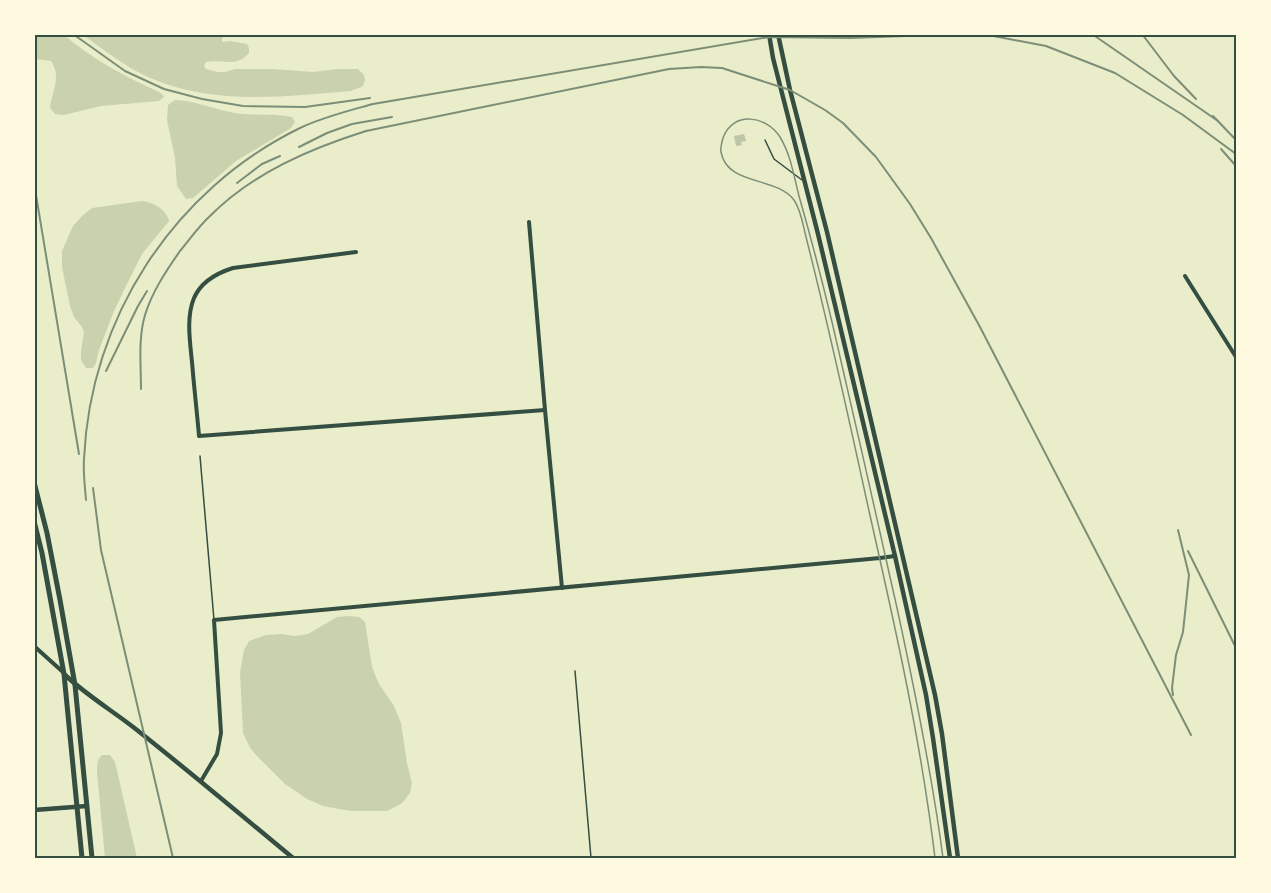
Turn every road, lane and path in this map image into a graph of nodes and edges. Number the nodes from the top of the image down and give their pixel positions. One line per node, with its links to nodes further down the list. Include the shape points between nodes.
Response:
1 (769, 34): 4 (main road)
2 (778, 34): 13 (main road)
3 (765, 140): 4 (lane, via 774,159)
4 (805, 182): 14 (main road)
5 (529, 222): 9 (street)
6 (356, 252): 9 (street, via 233,268 205,283 192,304 189,337 199,436)
7 (1185, 276): 8 (street)
8 (1236, 357)
9 (545, 410): 15 (street)
10 (200, 456): 16 (lane)
11 (34, 482): 20 (main road)
12 (34, 521): 19 (main road)
13 (903, 554): 14 (main road); 30 (main road, via 935,695)
14 (895, 556): 15 (street); 29 (main road, via 926,695)
15 (562, 588): 16 (street)
16 (214, 620): 21 (street, via 221,733 217,754)
17 (34, 646): 19 (street)
18 (575, 671): 28 (lane)
19 (64, 674): 20 (main road); 23 (main road)
20 (75, 685): 21 (main road); 22 (main road)
21 (201, 781): 27 (main road)
22 (87, 806): 23 (main road); 26 (main road)
23 (78, 807): 24 (main road); 25 (main road)
24 (34, 810)
25 (82, 858)
26 (92, 858)
27 (293, 858)
28 (591, 858)
29 (950, 858)
30 (958, 858)

